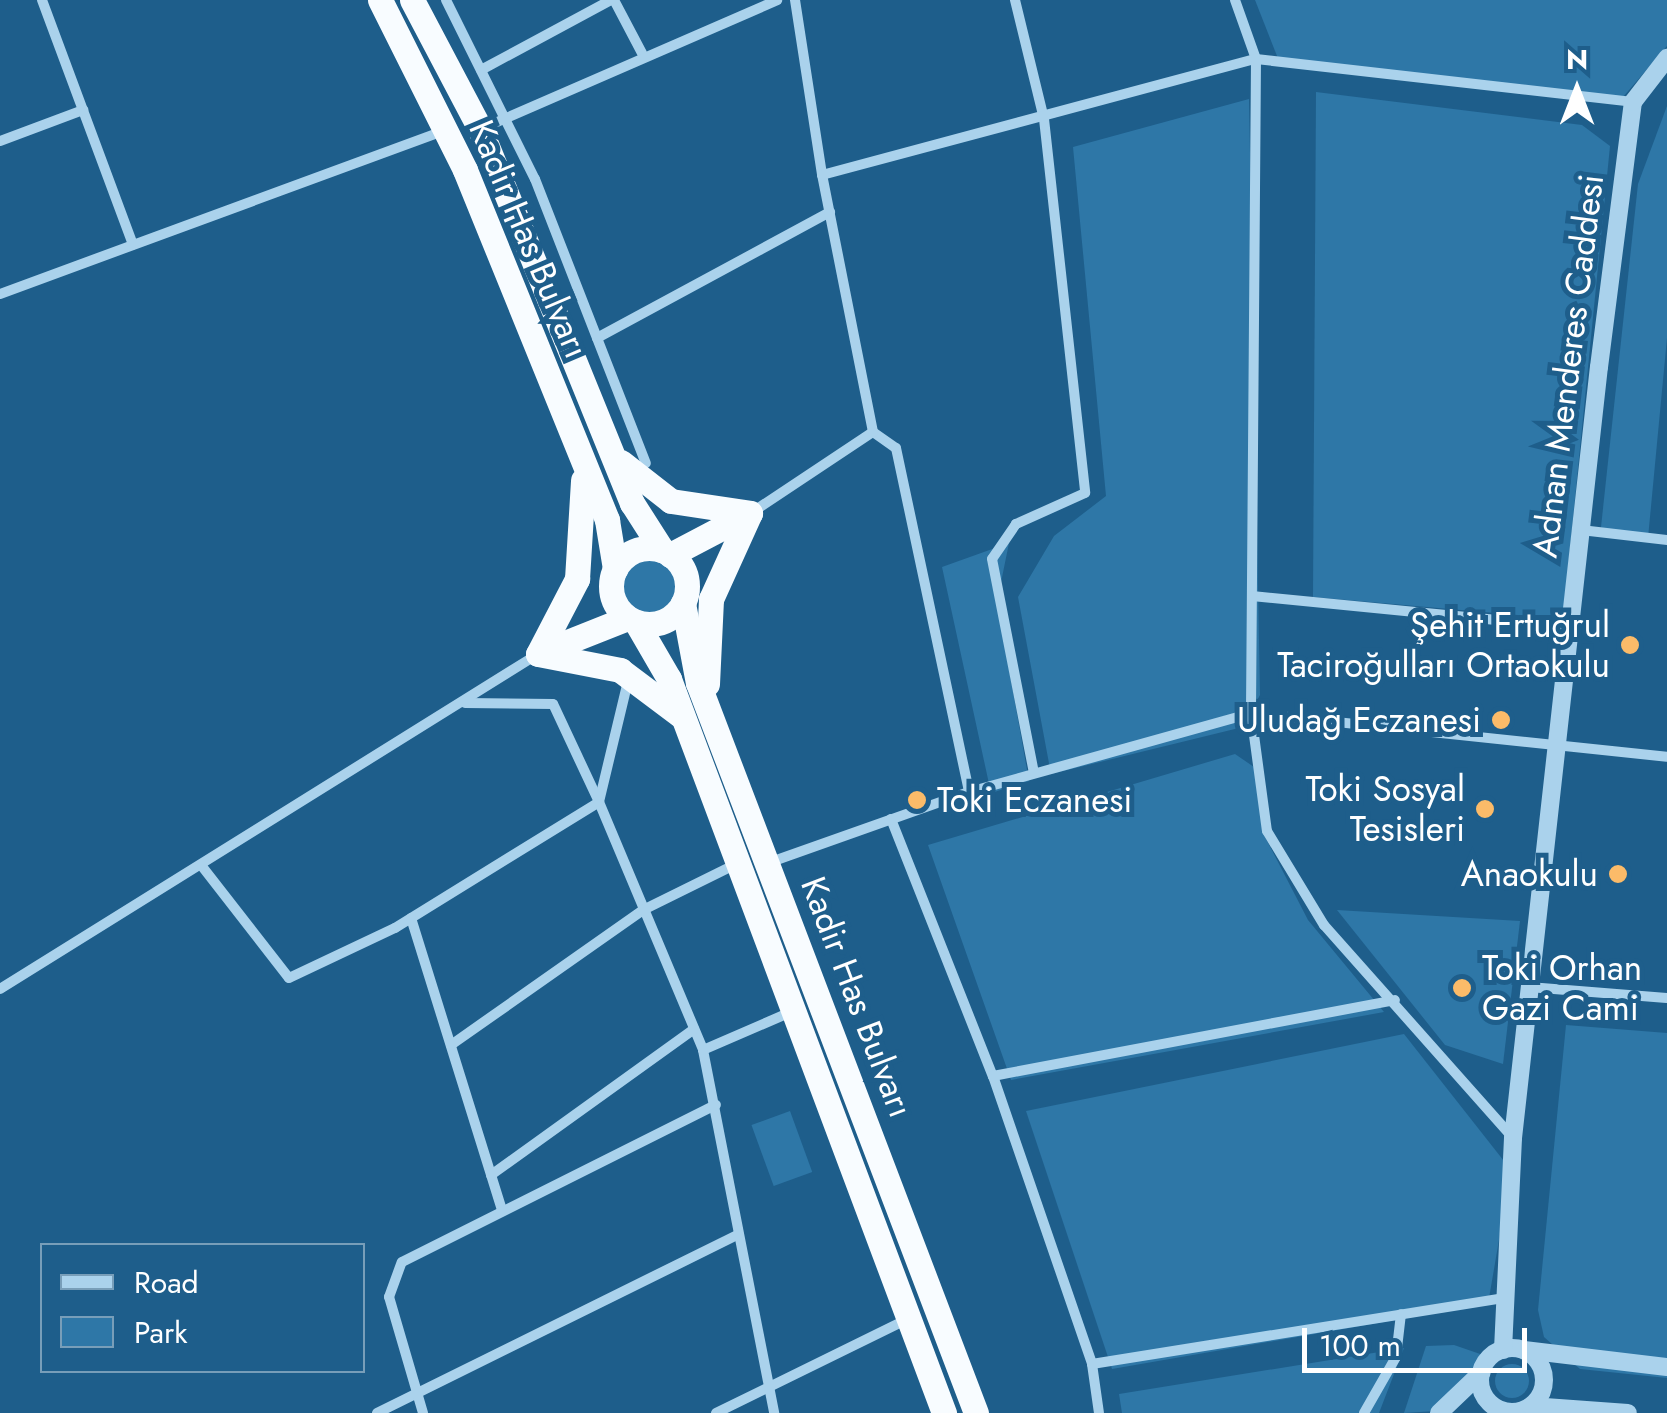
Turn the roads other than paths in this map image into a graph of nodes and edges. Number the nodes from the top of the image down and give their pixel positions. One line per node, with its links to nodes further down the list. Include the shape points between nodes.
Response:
1 (42, 0): 15 (street)
2 (380, 0): 19 (highway, Kadir Has Bulvarı)
3 (412, 0): 18 (highway, Kadir Has Bulvarı)
4 (446, 0): 13 (street)
5 (613, 0): 10 (street); 13 (street)
6 (777, 0): 10 (street)
7 (795, 0): 21 (street)
8 (1015, 0): 17 (street)
9 (1235, 0): 12 (street)
10 (642, 53): 16 (street)
11 (1667, 58): 14 (street)
12 (1256, 59): 14 (street); 17 (street); 38 (street)
13 (481, 70): 16 (street)
14 (1633, 102): 33 (street, Adnan Menderes Caddesi)
15 (83, 110): 20 (street); 23 (street)
16 (505, 118): 18 (street); 25 (street)
17 (1044, 119): 21 (street); 50 (street, via 1084,493 1016,524 992,559)
18 (480, 129): 26 (highway, Kadir Has Bulvarı)
19 (445, 130): 23 (street); 29 (highway, Kadir Has Bulvarı)
20 (0, 141)
21 (822, 174): 22 (street)
22 (830, 212): 27 (street); 28 (street)
23 (133, 245): 24 (street)
24 (0, 294)
25 (591, 322): 26 (street); 27 (street)
26 (568, 336): 30 (highway, Kadir Has Bulvarı)
27 (597, 338): 31 (street)
28 (873, 432): 32 (street); 51 (street, via 896,448)
29 (576, 442): 36 (highway, Kadir Has Bulvarı); 40 (highway, via 584,544)
30 (610, 448): 32 (highway, via 663,497); 35 (highway, Kadir Has Bulvarı)
31 (646, 462)
32 (750, 513): 35 (highway); 37 (highway); 46 (highway, via 710,599)
33 (1581, 530): 34 (street); 41 (street, Adnan Menderes Caddesi)
34 (1667, 540)
35 (666, 553): 36 (highway, via 635,551); 37 (highway)
36 (613, 574): 39 (highway); 40 (highway)
37 (685, 595): 39 (highway, via 663,622); 46 (highway, Kadir Has Bulvarı)
38 (1252, 596): 41 (street); 45 (street)
39 (632, 620): 42 (highway); 47 (highway, Kadir Has Bulvarı)
40 (559, 625): 42 (highway)
41 (1569, 627): 48 (street, Adnan Menderes Caddesi)
42 (538, 654): 43 (highway); 44 (street)
43 (629, 675): 47 (highway); 52 (street)
44 (465, 703): 52 (street, via 553,704); 56 (street)
45 (1251, 713): 48 (street); 50 (street); 62 (street, via 1267,831 1324,925)
46 (710, 714): 54 (highway, Kadir Has Bulvarı)
47 (684, 719): 55 (highway, Kadir Has Bulvarı)
48 (1555, 743): 49 (street); 59 (street, Adnan Menderes Caddesi)
49 (1667, 756)
50 (1034, 773): 51 (street)
51 (969, 792): 53 (street)
52 (599, 802): 57 (street); 58 (street)
53 (891, 818): 54 (street); 67 (street)
54 (767, 863): 89 (highway, Kadir Has Bulvarı)
55 (736, 864): 57 (street); 63 (highway, Kadir Has Bulvarı)
56 (201, 865): 58 (street, via 289,978); 60 (street)
57 (643, 910): 64 (street); 65 (street)
58 (411, 918): 65 (street)
59 (1529, 987): 61 (street); 69 (street, Adnan Menderes Caddesi)
60 (0, 989)
61 (1667, 998)
62 (1395, 1000): 67 (street); 69 (street)
63 (792, 1012): 66 (street); 75 (highway, Kadir Has Bulvarı)
64 (694, 1029): 66 (street); 70 (street)
65 (450, 1046): 70 (street)
66 (703, 1050): 68 (street)
67 (993, 1076): 77 (street)
68 (716, 1105): 71 (street); 72 (street)
69 (1513, 1138): 73 (street, Adnan Menderes Caddesi)
70 (490, 1175): 71 (street)
71 (502, 1211): 81 (street, via 408,1257 392,1276 389,1296)
72 (737, 1236): 80 (street); 81 (street)
73 (1505, 1298): 74 (street); 76 (street, Adnan Menderes Caddesi)
74 (1401, 1314): 77 (street); 91 (street, via 1396,1357)
75 (914, 1316): 80 (street); 88 (highway, Kadir Has Bulvarı)
76 (1511, 1350): 78 (street); 79 (street); 82 (street, via 1542,1368 1543,1389)
77 (1092, 1364): 90 (street)
78 (1667, 1367)
79 (1482, 1372): 83 (street, via 1483,1393); 92 (street)
80 (771, 1386): 86 (street); 87 (street)
81 (417, 1394): 84 (street); 85 (street)
82 (1531, 1406): 83 (street); 93 (street)
83 (1506, 1412)
84 (377, 1413)
85 (423, 1413)
86 (716, 1413)
87 (774, 1413)
88 (944, 1413)
89 (976, 1413)
90 (1100, 1413)
91 (1364, 1413)
92 (1439, 1413)
93 (1628, 1413)

